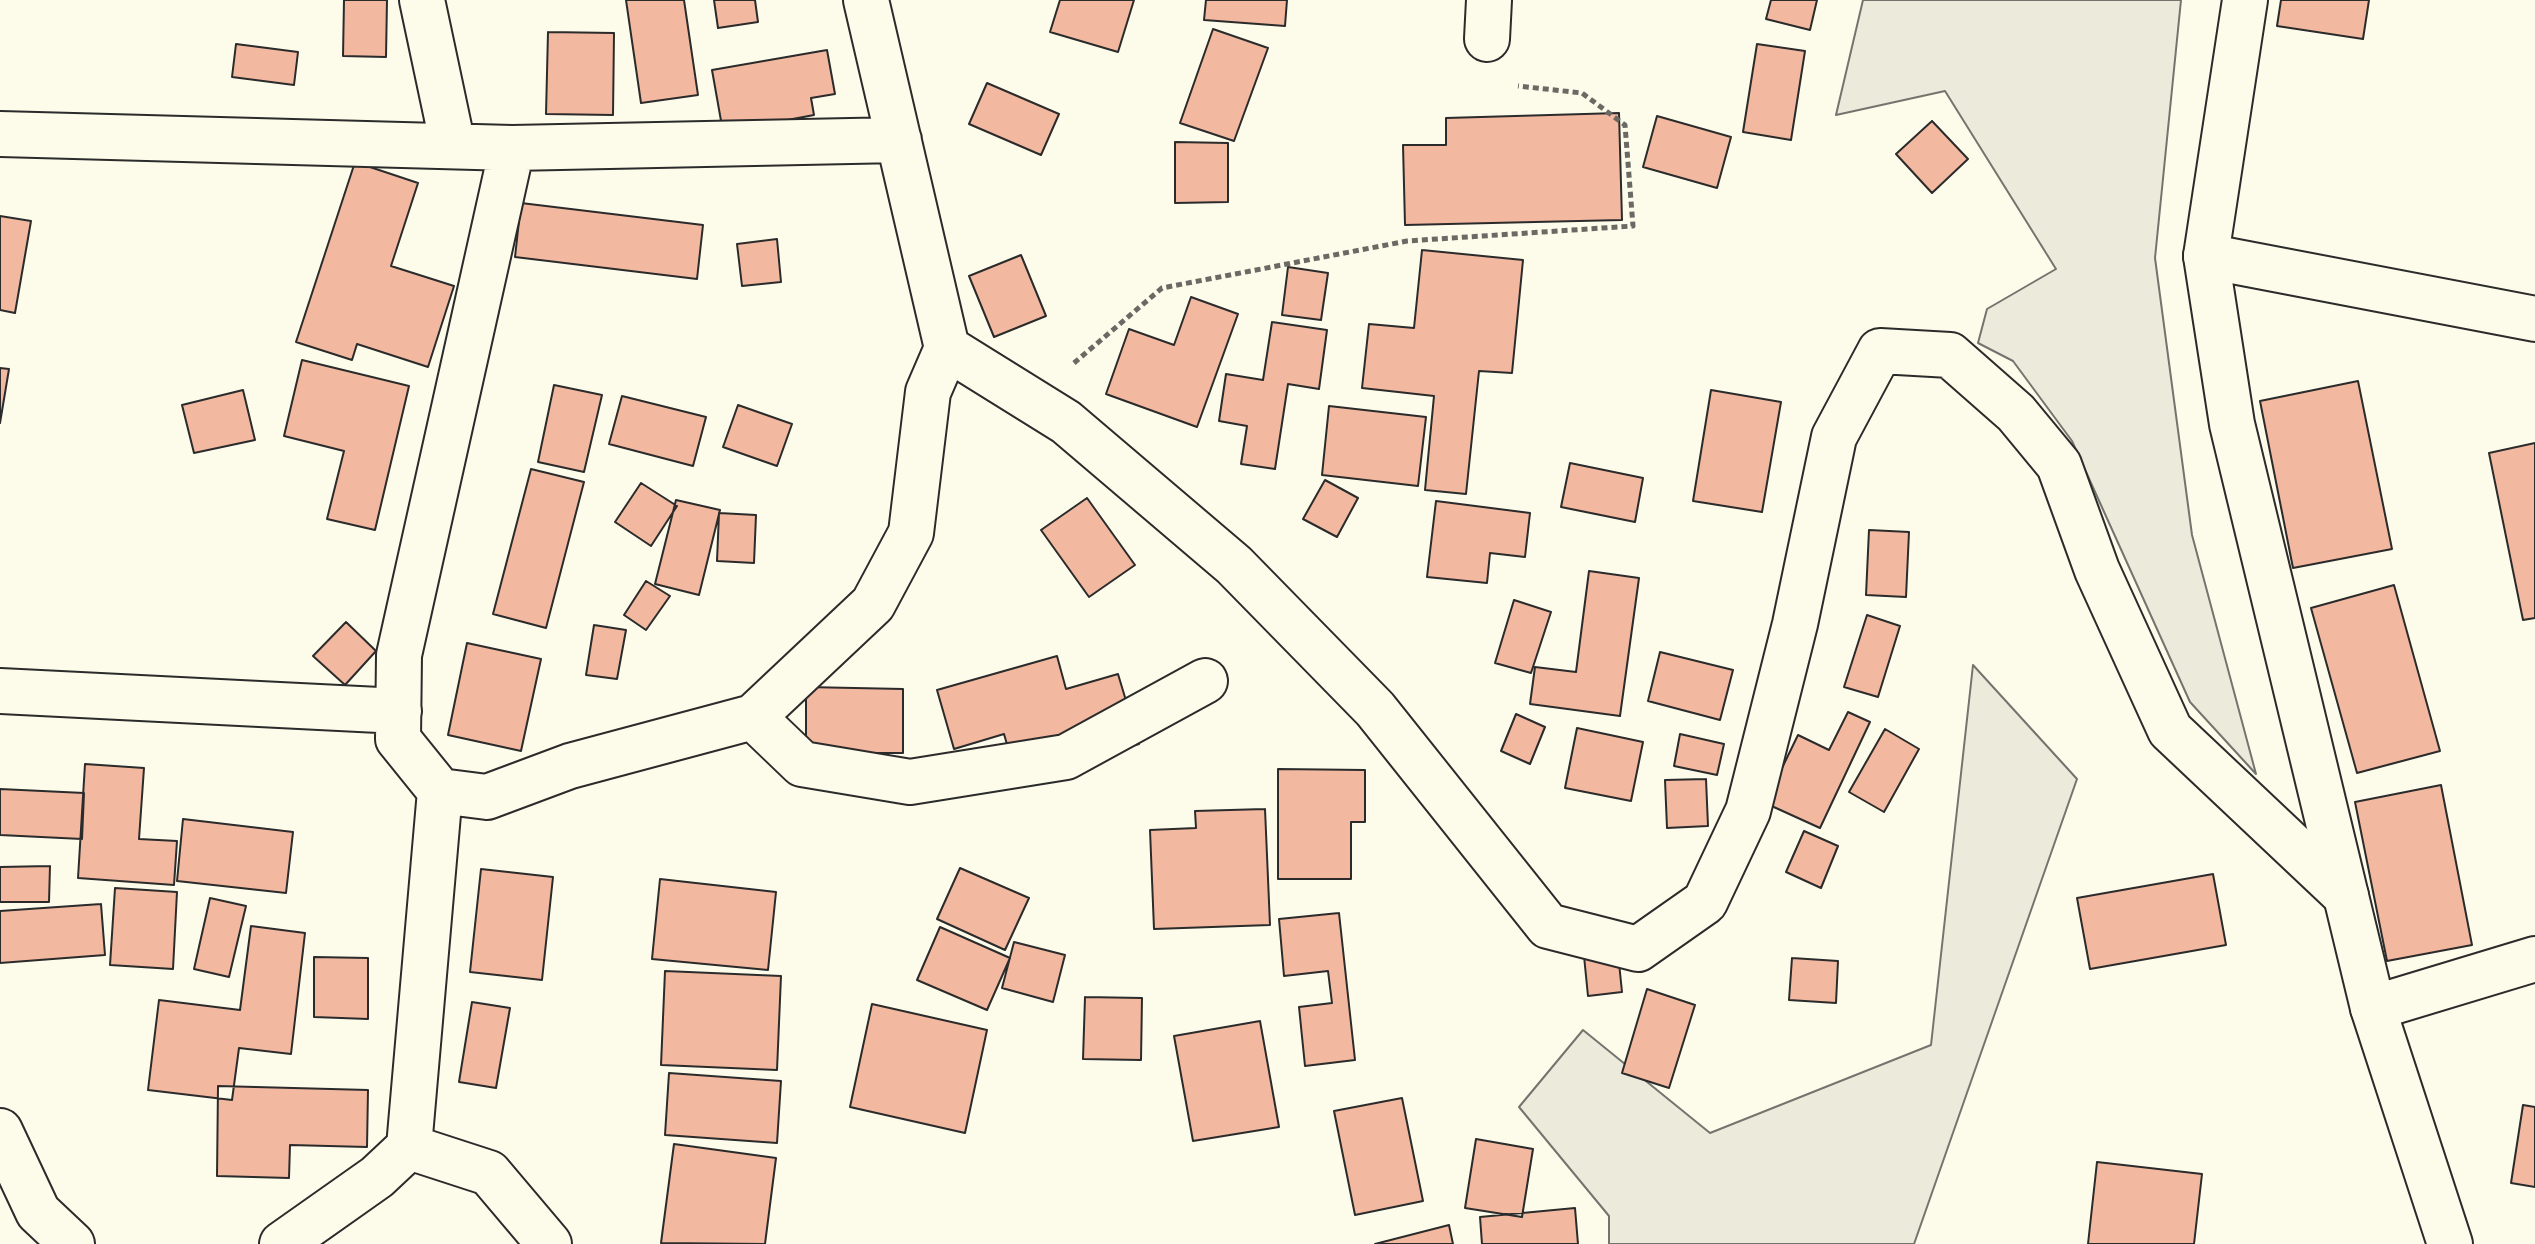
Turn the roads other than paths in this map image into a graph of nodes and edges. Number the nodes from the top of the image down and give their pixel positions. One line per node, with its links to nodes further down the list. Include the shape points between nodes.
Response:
1 (422, 0): 6 (street)
2 (866, 0): 5 (street)
3 (2245, 0): 8 (street)
4 (0, 134): 6 (street)
5 (899, 140): 7 (street); 10 (street)
6 (453, 146): 7 (street)
7 (512, 148): 13 (street, via 399,655)
8 (2206, 256): 9 (street); 16 (street, via 2232,424)
9 (2535, 319)
10 (947, 348): 14 (street, via 928,392 911,533 873,604); 16 (street, via 1066,422 1234,565 1375,709 1548,926 1638,949 1705,902 1748,811 1834,437 1880,351 1950,355 2016,413 2059,465 2097,570 2170,730)
11 (1205, 681): 14 (street, via 1066,757 910,782 802,764)
12 (0, 691): 13 (street)
13 (399, 711): 15 (street, via 398,739)
14 (753, 717): 15 (street, via 570,766 487,797)
15 (440, 791): 20 (street)
16 (2346, 896): 18 (street)
17 (2535, 959): 18 (street)
18 (2373, 1008): 24 (street)
19 (0, 1131): 21 (street, via 38,1212)
20 (409, 1147): 22 (street, via 377,1177); 23 (street, via 489,1173)
21 (72, 1244)
22 (282, 1244)
23 (549, 1244)
24 (2450, 1244)

